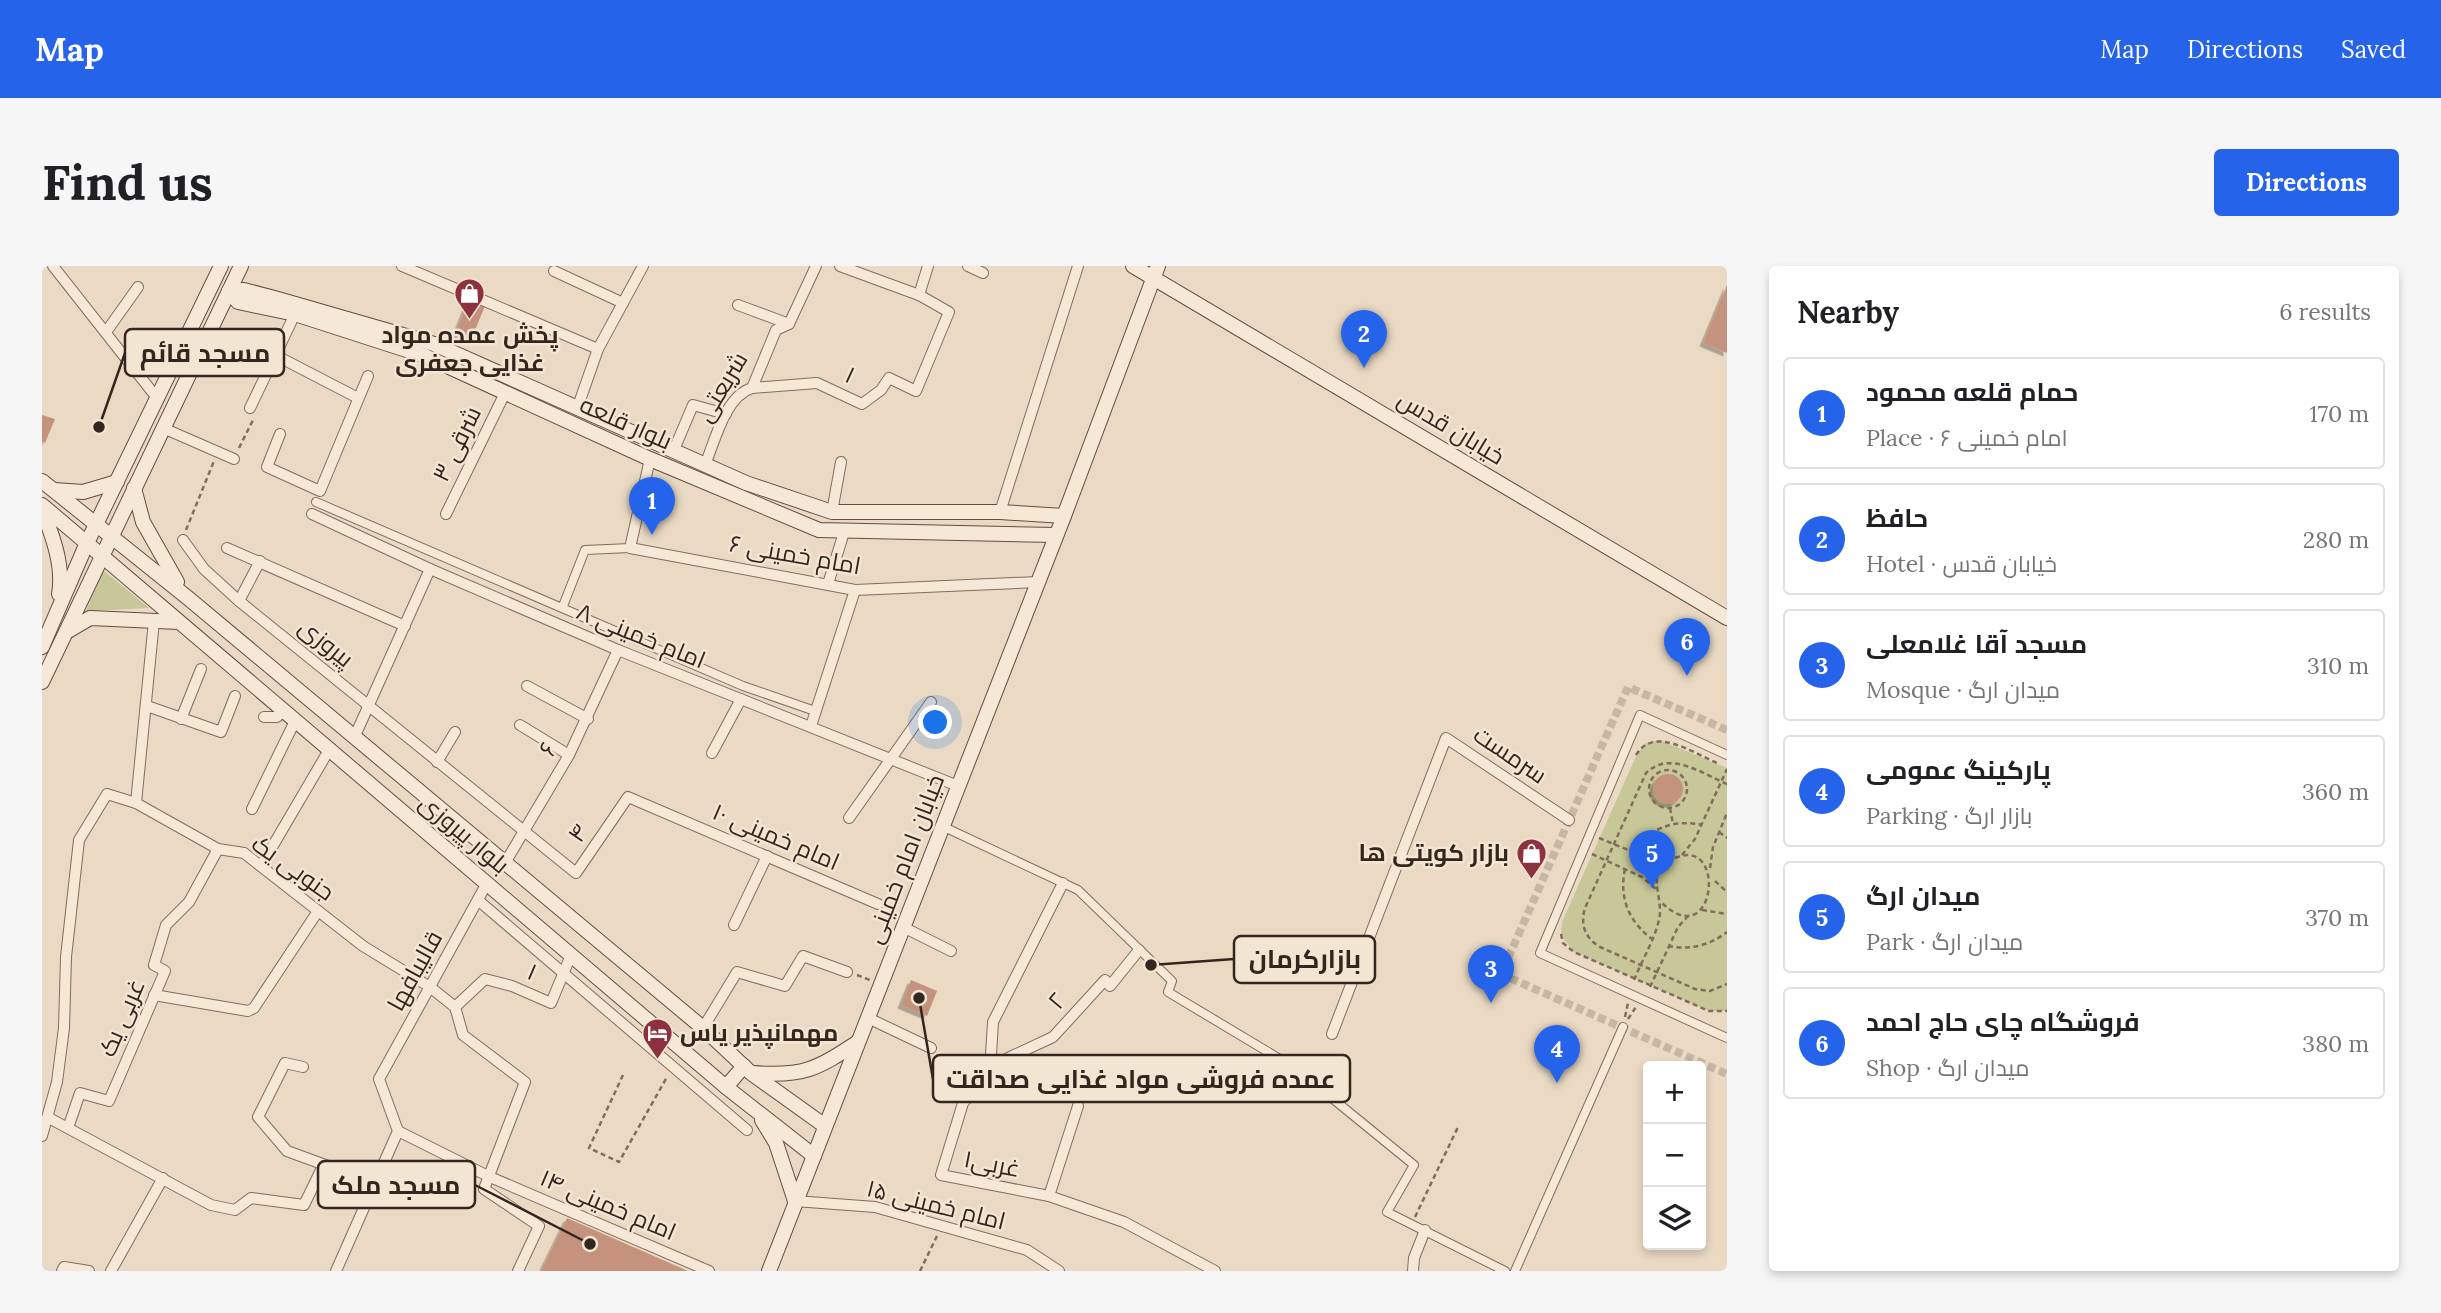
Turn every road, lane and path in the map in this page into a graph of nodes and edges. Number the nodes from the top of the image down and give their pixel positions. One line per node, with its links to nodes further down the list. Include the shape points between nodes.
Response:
1 (53, 266): 22 (street)
2 (221, 266): 28 (main road)
3 (241, 266): 16 (main road)
4 (401, 266): 23 (street)
5 (643, 266): 18 (street)
6 (816, 266): 21 (street)
7 (840, 266): 17 (street)
8 (928, 266): 17 (street)
9 (968, 266): 14 (street)
10 (1078, 266): 47 (street)
11 (1133, 266): 13 (main road, خیابان قدس)
12 (554, 271): 18 (street)
13 (1155, 272): 50 (main road, خیابان امام خمینی); 69 (main road, خیابان قدس)
14 (983, 273)
15 (138, 287): 22 (street)
16 (229, 291): 20 (main road, بلوار قلعه, via 238,302); 31 (main road, بلوار قلعه, via 244,290 435,344); 33 (main road)
17 (919, 295): 26 (street, ۱, via 948,312 916,391 889,378 862,404 817,383)
18 (623, 303): 23 (street)
19 (738, 305): 21 (street)
20 (295, 314): 24 (street); 27 (main road, بلوار قلعه, via 425,356)
21 (789, 324): 26 (street, شریعتی, via 776,330)
22 (106, 332): 28 (street)
23 (598, 349): 31 (street)
24 (275, 355): 29 (street); 30 (street)
25 (368, 376): 29 (street)
26 (752, 388): 32 (street, شریعتی, via 742,391)
27 (505, 393): 38 (main road, بلوار قلعه); 49 (street, ۳ شرقی)
28 (157, 398): 41 (main road)
29 (358, 398): 44 (street)
30 (250, 408): 37 (path, via 257,411)
31 (577, 409): 36 (main road, بلوار قلعه)
32 (726, 414): 36 (street, via 694,405); 40 (street, شریعتی)
33 (163, 428): 35 (street); 43 (main road)
34 (280, 434): 44 (street, via 267,467)
35 (218, 451): 37 (street); 55 (path)
36 (673, 452): 40 (main road, بلوار قلعه)
37 (234, 459)
38 (650, 459): 52 (main road, بلوار قلعه, via 819,530); 58 (street)
39 (841, 462): 46 (street)
40 (705, 465): 46 (main road, بلوار قلعه, via 746,484)
41 (117, 482): 42 (main road, via 83,492); 51 (main road)
42 (47, 485): 51 (main road, بلوار پیروزی)
43 (134, 488): 53 (main road); 65 (main road, via 143,522)
44 (318, 497): 67 (street)
45 (42, 506): 56 (main road, بلوار پیروزی); 70 (main road, via 62,579)
46 (832, 512): 47 (main road, بلوار قلعه)
47 (1000, 512): 50 (main road, بلوار قلعه)
48 (312, 514): 61 (street, امام خمینی ۸)
49 (446, 514)
50 (1064, 516): 54 (main road, خیابان امام خمینی)
51 (97, 524): 53 (main road, بلوار پیروزی); 56 (main road)
52 (845, 529): 54 (main road, بلوار قلعه); 63 (street)
53 (112, 535): 59 (main road); 65 (main road, بلوار پیروزی)
54 (1056, 535): 62 (main road, خیابان امام خمینی)
55 (183, 540): 66 (street, پیروزی, via 204,569)
56 (86, 545): 59 (main road, بلوار پیروزی); 70 (main road)
57 (227, 548): 60 (street)
58 (630, 548): 63 (street, امام خمینی ۶); 67 (street, via 585,550)
59 (102, 558): 72 (main road, بلوار پیروزی); 74 (main road)
60 (260, 561): 66 (street); 73 (street)
61 (430, 569): 73 (street); 76 (street, امام خمینی ۸)
62 (1038, 582): 64 (street, امام خمینی ۶); 109 (main road, خیابان امام خمینی)
63 (828, 584): 64 (street, امام خمینی ۶)
64 (855, 590): 86 (street)
65 (188, 598): 68 (main road, بلوار پیروزی)
66 (239, 601): 83 (street, پیروزی)
67 (563, 606): 86 (street, via 743,686)
68 (199, 608): 72 (main road); 94 (main road, بلوار پیروزی)
69 (1727, 618)
70 (55, 621): 75 (main road)
71 (154, 621): 72 (main road); 74 (main road, via 90,618); 84 (street)
72 (182, 625): 85 (main road, بلوار پیروزی)
73 (405, 626): 83 (street)
74 (68, 631): 78 (main road)
75 (42, 647)
76 (618, 650): 81 (street, امام خمینی ۸); 89 (street, ۶)
77 (201, 669): 88 (street)
78 (42, 682)
79 (527, 686): 89 (street)
80 (235, 696): 88 (street, via 220,732)
81 (741, 699): 92 (street, امام خمینی ۸); 96 (street)
82 (930, 702): 99 (street)
83 (369, 705): 94 (street); 100 (street, پیروزی)
84 (148, 706): 88 (street); 111 (street)
85 (283, 710): 87 (street, via 277,717); 90 (main road, بلوار پیروزی)
86 (816, 711): 92 (street)
87 (264, 717)
88 (181, 719)
89 (587, 719): 97 (street, ۶)
90 (295, 721): 95 (main road, بلوار پیروزی); 112 (street)
91 (520, 725): 97 (street)
92 (811, 726): 99 (street, امام خمینی ۸)
93 (455, 732): 100 (street)
94 (354, 738): 130 (main road, بلوار پیروزی)
95 (330, 750): 131 (street); 135 (main road, بلوار پیروزی)
96 (712, 753)
97 (569, 755): 120 (street, ۶)
98 (1727, 755): 167 (street, via 1640,715 1540,953)
99 (891, 759): 109 (street, امام خمینی ۸); 115 (street)
100 (437, 762): 120 (street, پیروزی)
101 (1681, 764): 104 (path); 105 (path, via 1658,764); 106 (path)
102 (1631, 766): 103 (path, via 1641,748 1660,740)
103 (1727, 768): 106 (path)
104 (1677, 773): 107 (path, via 1661,771); 113 (path, via 1685,781 1686,793 1681,803)
105 (1642, 780): 107 (path); 123 (path)
106 (1721, 782): 108 (path); 118 (path)
107 (1650, 783): 113 (path, via 1655,803)
108 (1727, 784)
109 (958, 786): 119 (main road, خیابان امام خمینی)
110 (628, 797): 120 (street, ۴, via 576,873); 126 (street, امام خمینی ۱۰)
111 (136, 803): 124 (street, جنوبی یک); 185 (street, جنوبی یک, via 107,794 79,839 66,957 64,1028)
112 (253, 808)
113 (1670, 808): 117 (path)
114 (1727, 813): 121 (path)
115 (849, 818)
116 (1569, 820): 173 (street, سرمست, via 1446,738)
117 (1673, 824): 118 (path); 125 (path, via 1650,834)
118 (1702, 825): 127 (path)
119 (942, 826): 136 (street); 147 (main road, خیابان امام خمینی)
120 (524, 832): 130 (street, ۶)
121 (1719, 832): 122 (path); 132 (path)
122 (1727, 838)
123 (1613, 844): 125 (path); 128 (path); 128 (path, via 1599,838 1592,854)
124 (218, 849): 131 (street, جنوبی یک, via 244,853); 165 (street, غربی یک, via 189,902 166,925 154,965 165,971)
125 (1632, 852): 129 (path)
126 (767, 856): 141 (street, امام خمینی ۱۰); 146 (street)
127 (1682, 856): 129 (path); 132 (path, via 1692,856)
128 (1606, 860): 133 (path); 155 (path, via 1585,908 1584,931 1593,943)
129 (1668, 861): 137 (path, via 1656,878)
130 (505, 863): 172 (main road, بلوار پیروزی)
131 (261, 866): 143 (street, جنوبی یک)
132 (1710, 868): 134 (path)
133 (1625, 869): 137 (path); 150 (path, via 1625,904 1638,927)
134 (1715, 881): 138 (path); 142 (path, via 1714,892)
135 (487, 883): 139 (street, قالیبافها); 154 (main road, بلوار پیروزی)
136 (1063, 883): 152 (street, via 1079,890); 180 (street, via 993,1022)
137 (1656, 889): 140 (path)
138 (1727, 892)
139 (479, 901): 156 (street); 164 (street, قالیبافها)
140 (1661, 902): 145 (path, via 1669,910); 150 (path)
141 (878, 904)
142 (1702, 910): 144 (path); 145 (path)
143 (318, 911): 164 (street, جنوبی یک, via 363,946); 165 (street, via 254,1008 248,1011)
144 (1727, 914)
145 (1689, 915): 151 (path)
146 (734, 925)
147 (904, 928): 153 (street); 160 (main road, خیابان امام خمینی)
148 (1560, 929): 159 (path, via 1568,948)
149 (1727, 932): 151 (path, via 1695,947)
150 (1652, 939): 155 (path)
151 (1668, 946): 158 (path)
152 (1139, 950): 180 (street, ۲, via 1110,986 1105,980 1053,1037); 199 (street, via 1172,981 1168,992 1295,1068 1414,1165 1387,1212)
153 (951, 951)
154 (571, 955): 156 (street, ۱); 182 (main road, بلوار پیروزی)
155 (1640, 965): 158 (path); 159 (path)
156 (563, 972): 168 (street, ۱, via 551,1003 485,979); 177 (street)
157 (847, 972): 160 (path); 172 (street, via 803,956 785,986 737,972)
158 (1657, 972): 161 (path, via 1703,991); 163 (path)
159 (1634, 979): 162 (path); 163 (path)
160 (881, 984): 170 (main road, خیابان امام خمینی)
161 (1727, 984)
162 (1633, 985)
163 (1651, 986): 167 (path); 169 (path, via 1709,1011)
164 (430, 987): 168 (street, جنوبی یک); 190 (street, قالیبافها, via 379,1079)
165 (154, 995): 188 (street, غربی یک, via 109,1101 80,1093)
166 (1629, 999): 171 (path)
167 (1641, 999): 171 (path); 174 (street)
168 (455, 1007): 194 (street, via 463,1035 525,1082)
169 (1727, 1012)
170 (868, 1018): 175 (main road, خیابان امام خمینی); 176 (street)
171 (1623, 1027): 214 (street)
172 (703, 1028): 179 (main road, بلوار پیروزی)
173 (1332, 1034)
174 (1727, 1038)
175 (858, 1042): 179 (main road, via 800,1072); 187 (main road, خیابان امام خمینی)
176 (931, 1048)
177 (673, 1065): 181 (path, via 619,1162 589,1148); 189 (street)
178 (303, 1067): 193 (street, via 285,1063 258,1117 287,1151)
179 (748, 1069): 182 (main road); 187 (main road, بلوار پیروزی)
180 (990, 1071): 197 (street, غربی۱, via 963,1103 940,1175)
181 (623, 1075)
182 (726, 1087): 184 (main road, بلوار پیروزی)
183 (1078, 1106): 197 (street)
184 (755, 1110): 192 (main road, بلوار پیروزی); 198 (main road, via 770,1130)
185 (49, 1118): 188 (street); 191 (street)
186 (1460, 1125): 199 (path)
187 (825, 1126): 192 (main road, خیابان امام خمینی)
188 (68, 1128): 195 (street)
189 (747, 1130)
190 (398, 1132): 194 (street, امام خمینی ۱۴); 196 (street)
191 (42, 1136)
192 (814, 1156): 198 (main road, خیابان امام خمینی)
193 (323, 1166): 195 (street, via 304,1205 251,1198 235,1210 211,1205); 196 (street)
194 (490, 1177): 207 (street, via 484,1189 539,1226); 208 (street, امام خمینی ۱۴)
195 (163, 1178): 205 (street)
196 (377, 1184): 206 (street)
197 (1049, 1196): 203 (street, غربی۱, via 1124,1222)
198 (795, 1201): 200 (street, امام خمینی ۱۵, via 875,1207); 209 (main road, خیابان امام خمینی)
199 (1412, 1224): 201 (street)
200 (941, 1227): 210 (path); 211 (street, امام خمینی ۱۵, via 1027,1250)
201 (1425, 1230): 212 (street); 213 (street)
202 (63, 1269): 204 (street)
203 (1208, 1270)
204 (89, 1271)
205 (111, 1271)
206 (336, 1271)
207 (518, 1271)
208 (709, 1271)
209 (769, 1271)
210 (920, 1271)
211 (1059, 1271)
212 (1413, 1271)
213 (1505, 1271)
214 (1515, 1271)

